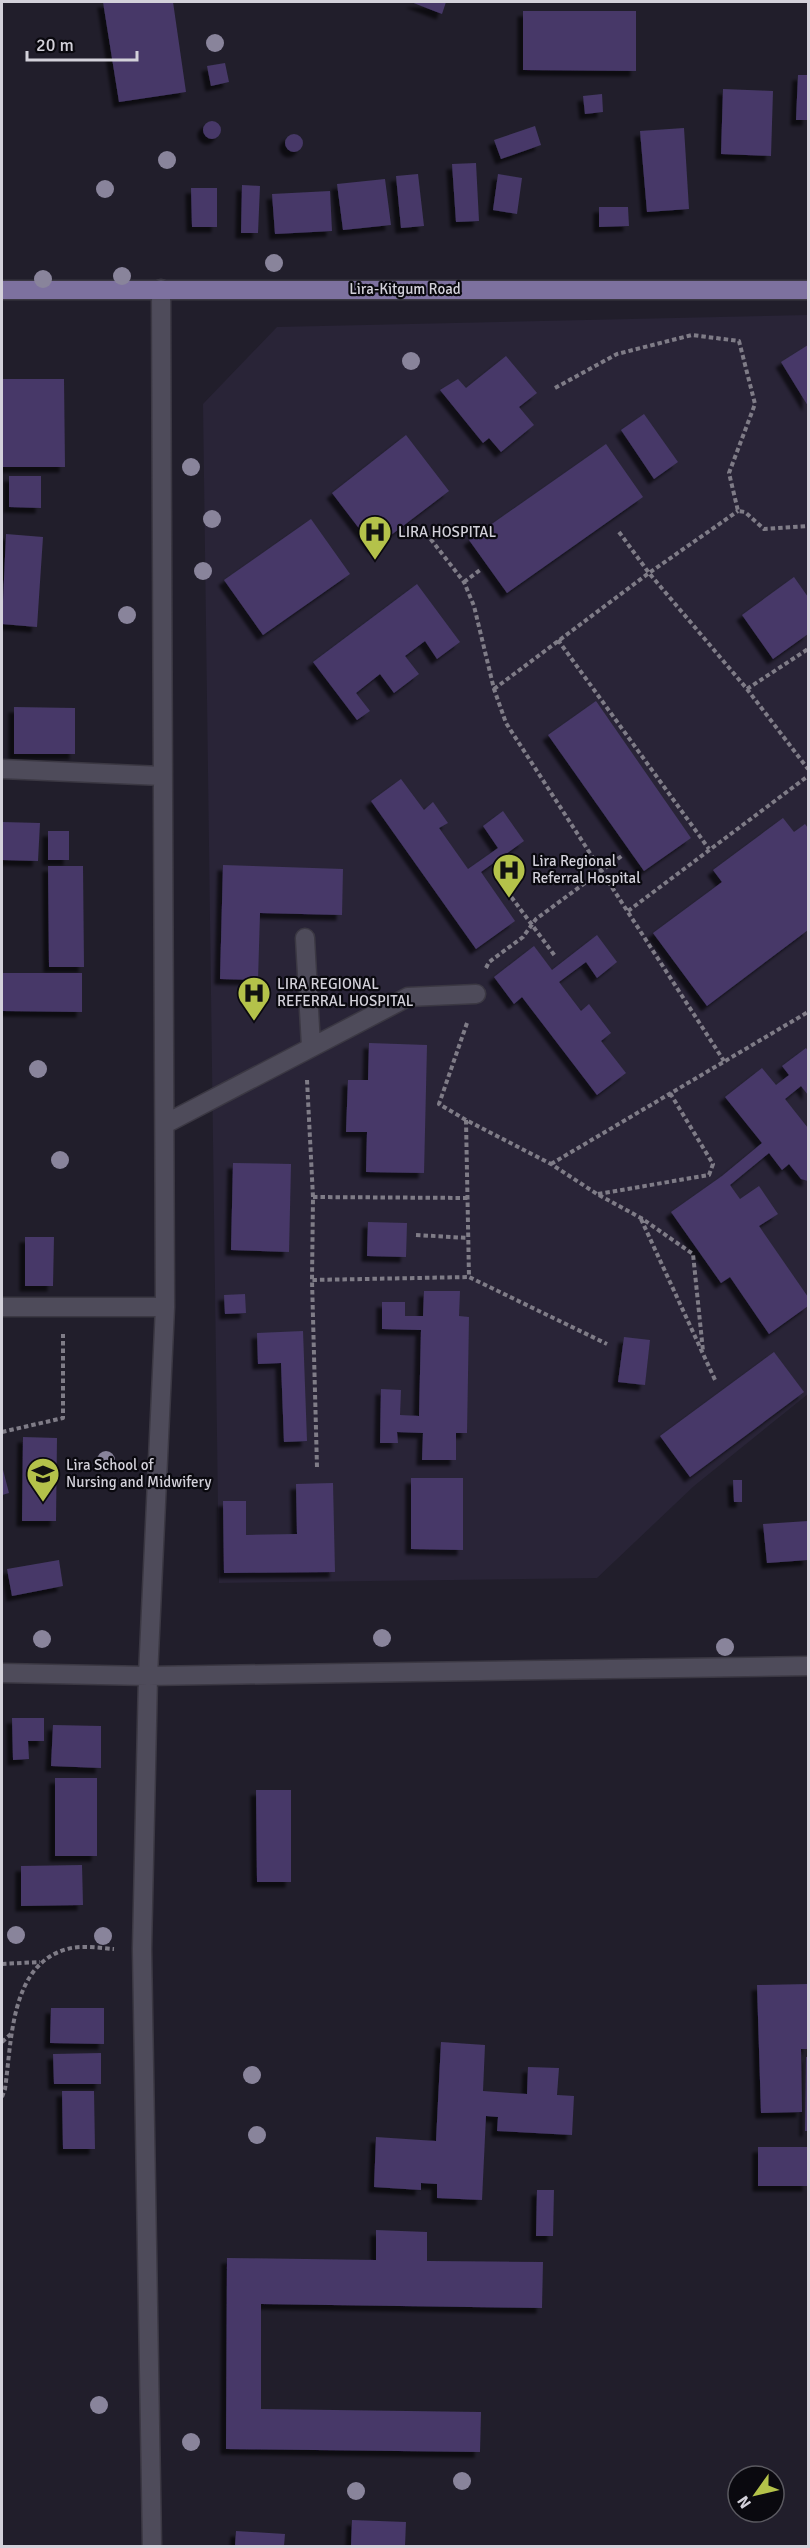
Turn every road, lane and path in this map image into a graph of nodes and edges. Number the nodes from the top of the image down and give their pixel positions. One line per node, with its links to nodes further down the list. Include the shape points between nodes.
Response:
1 (161, 289): 2 (main road, Lira-Kitgum Road); 3 (main road, Lira-Kitgum Road); 18 (street)
2 (2, 290)
3 (808, 290)
4 (555, 388): 5 (path, via 617,354 692,335 739,341 755,404 729,473)
5 (738, 511): 6 (path, via 745,512 764,529); 10 (path)
6 (808, 526)
7 (619, 532): 10 (path)
8 (426, 533): 11 (path)
9 (480, 570): 11 (path)
10 (649, 573): 12 (path); 15 (path)
11 (464, 582): 14 (path, via 474,606)
12 (558, 640): 14 (path); 20 (path)
13 (808, 649): 15 (path)
14 (494, 689): 22 (path, via 506,723)
15 (747, 689): 17 (path)
16 (2, 769): 18 (street)
17 (808, 769)
18 (162, 776): 34 (street)
19 (808, 776): 20 (path)
20 (709, 849): 24 (path)
21 (623, 855): 22 (path)
22 (600, 871): 24 (path); 25 (path)
23 (498, 879): 25 (path)
24 (628, 911): 31 (path)
25 (532, 925): 27 (path); 28 (path, via 523,937 489,962)
26 (305, 938): 30 (street)
27 (555, 956)
28 (476, 994): 30 (street, via 408,997); 33 (path, via 440,1104)
29 (808, 1012): 31 (path)
30 (309, 1048): 34 (street); 37 (path)
31 (724, 1061): 32 (path)
32 (670, 1093): 35 (path); 36 (path, via 713,1164 709,1175)
33 (466, 1120): 35 (path); 38 (path)
34 (165, 1124): 46 (street)
35 (551, 1164): 36 (path)
36 (597, 1194): 39 (path)
37 (313, 1197): 38 (path); 43 (path)
38 (468, 1198): 41 (path)
39 (640, 1218): 48 (path); 48 (path, via 693,1254)
40 (416, 1235): 41 (path)
41 (468, 1238): 42 (path)
42 (469, 1277): 43 (path); 47 (path)
43 (312, 1280): 51 (path)
44 (62, 1306): 45 (street); 46 (street); 50 (path, via 63,1418)
45 (2, 1307)
46 (165, 1307): 54 (street)
47 (607, 1344)
48 (703, 1351): 49 (path)
49 (716, 1382)
50 (2, 1432)
51 (317, 1467)
52 (808, 1666): 54 (street)
53 (2, 1673): 54 (street)
54 (148, 1676): 55 (street)
55 (142, 1948): 56 (path, via 68,1948); 61 (street)
56 (40, 1962): 57 (path); 58 (path, via 19,1993)
57 (2, 1964)
58 (13, 2033): 59 (path); 60 (path)
59 (2, 2042)
60 (2, 2097)
61 (152, 2547)

